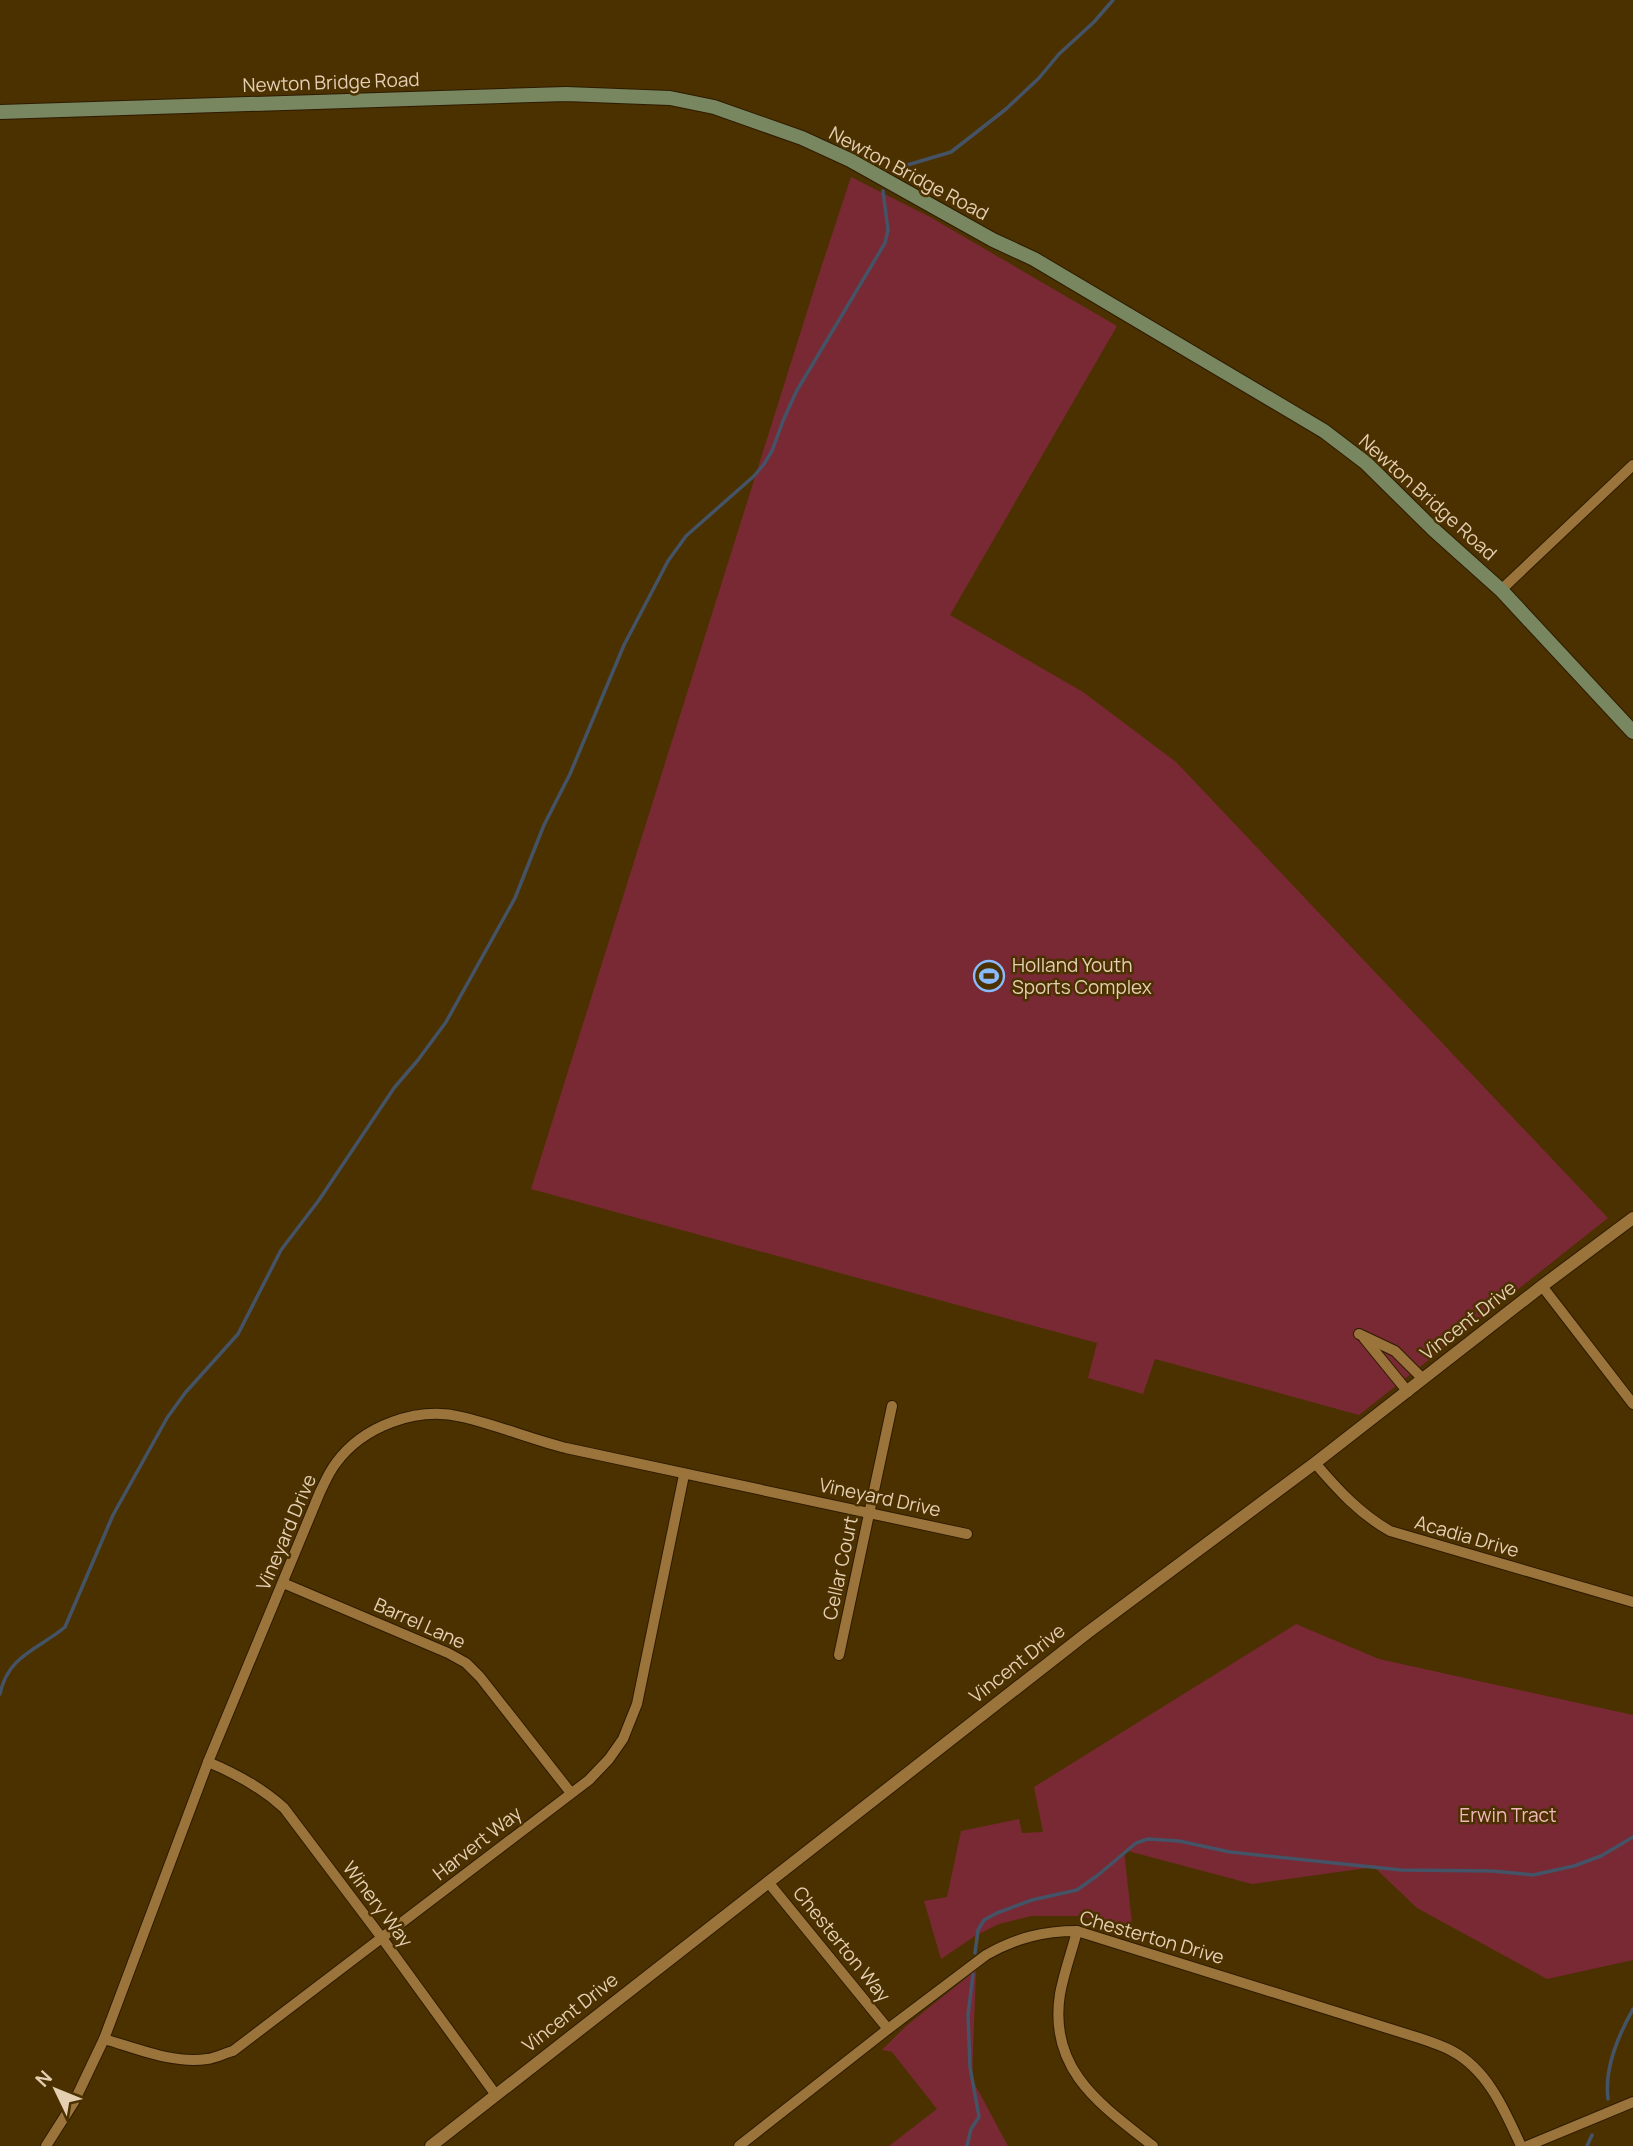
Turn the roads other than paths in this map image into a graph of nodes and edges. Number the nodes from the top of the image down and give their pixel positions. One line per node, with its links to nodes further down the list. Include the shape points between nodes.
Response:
1 (0, 112): 3 (main road, Newton Bridge Road, via 566,94 670,97 714,107 850,160 1034,259 1324,431 1366,463)
2 (1633, 465): 3 (street)
3 (1501, 590): 4 (main road, Newton Bridge Road)
4 (1633, 732)
5 (1633, 1218): 6 (street, Vincent Drive)
6 (1542, 1286): 7 (street, Vincent Drive); 9 (street)
7 (1423, 1379): 8 (street, Vincent Drive); 8 (street, via 1395,1350 1359,1334)
8 (1408, 1392): 11 (street, Vincent Drive)
9 (1633, 1404)
10 (892, 1406): 13 (street, Cellar Court)
11 (1315, 1463): 16 (street, Acadia Drive, via 1357,1508 1391,1531); 20 (street, Vincent Drive, via 1087,1633)
12 (684, 1475): 13 (street, Vineyard Drive); 15 (street, Vineyard Drive, via 528,1438 461,1416 400,1419 358,1440 335,1464); 19 (street, Harvert Way, via 637,1704 624,1738 609,1759)
13 (870, 1513): 14 (street, Vineyard Drive); 17 (street, Cellar Court)
14 (967, 1534)
15 (283, 1583): 18 (street, Vineyard Drive); 19 (street, Barrel Lane, via 466,1663)
16 (1633, 1602)
17 (839, 1655)
18 (208, 1762): 22 (street, Winery Way, via 266,1791 284,1808); 24 (street, Vineyard Drive)
19 (571, 1793): 22 (street, Harvert Way)
20 (768, 1882): 23 (street, Chesterton Way); 25 (street, Vincent Drive)
21 (1077, 1931): 23 (street, Chesterton Drive, via 1040,1933 1002,1946); 30 (street, via 1059,2010 1067,2056 1099,2104); 31 (street, Chesterton Drive, via 1453,2051 1491,2088)
22 (382, 1938): 24 (street, Harvert Way, via 233,2051 207,2059 178,2058); 25 (street, Winery Way)
23 (888, 2029): 29 (street, Chesterton Drive)
24 (104, 2039): 27 (street, Vineyard Drive, via 74,2102)
25 (496, 2095): 28 (street, Vincent Drive)
26 (1633, 2102): 32 (street)
27 (46, 2146)
28 (431, 2146)
29 (739, 2146)
30 (1153, 2146)
31 (1521, 2146)
32 (1527, 2146)

